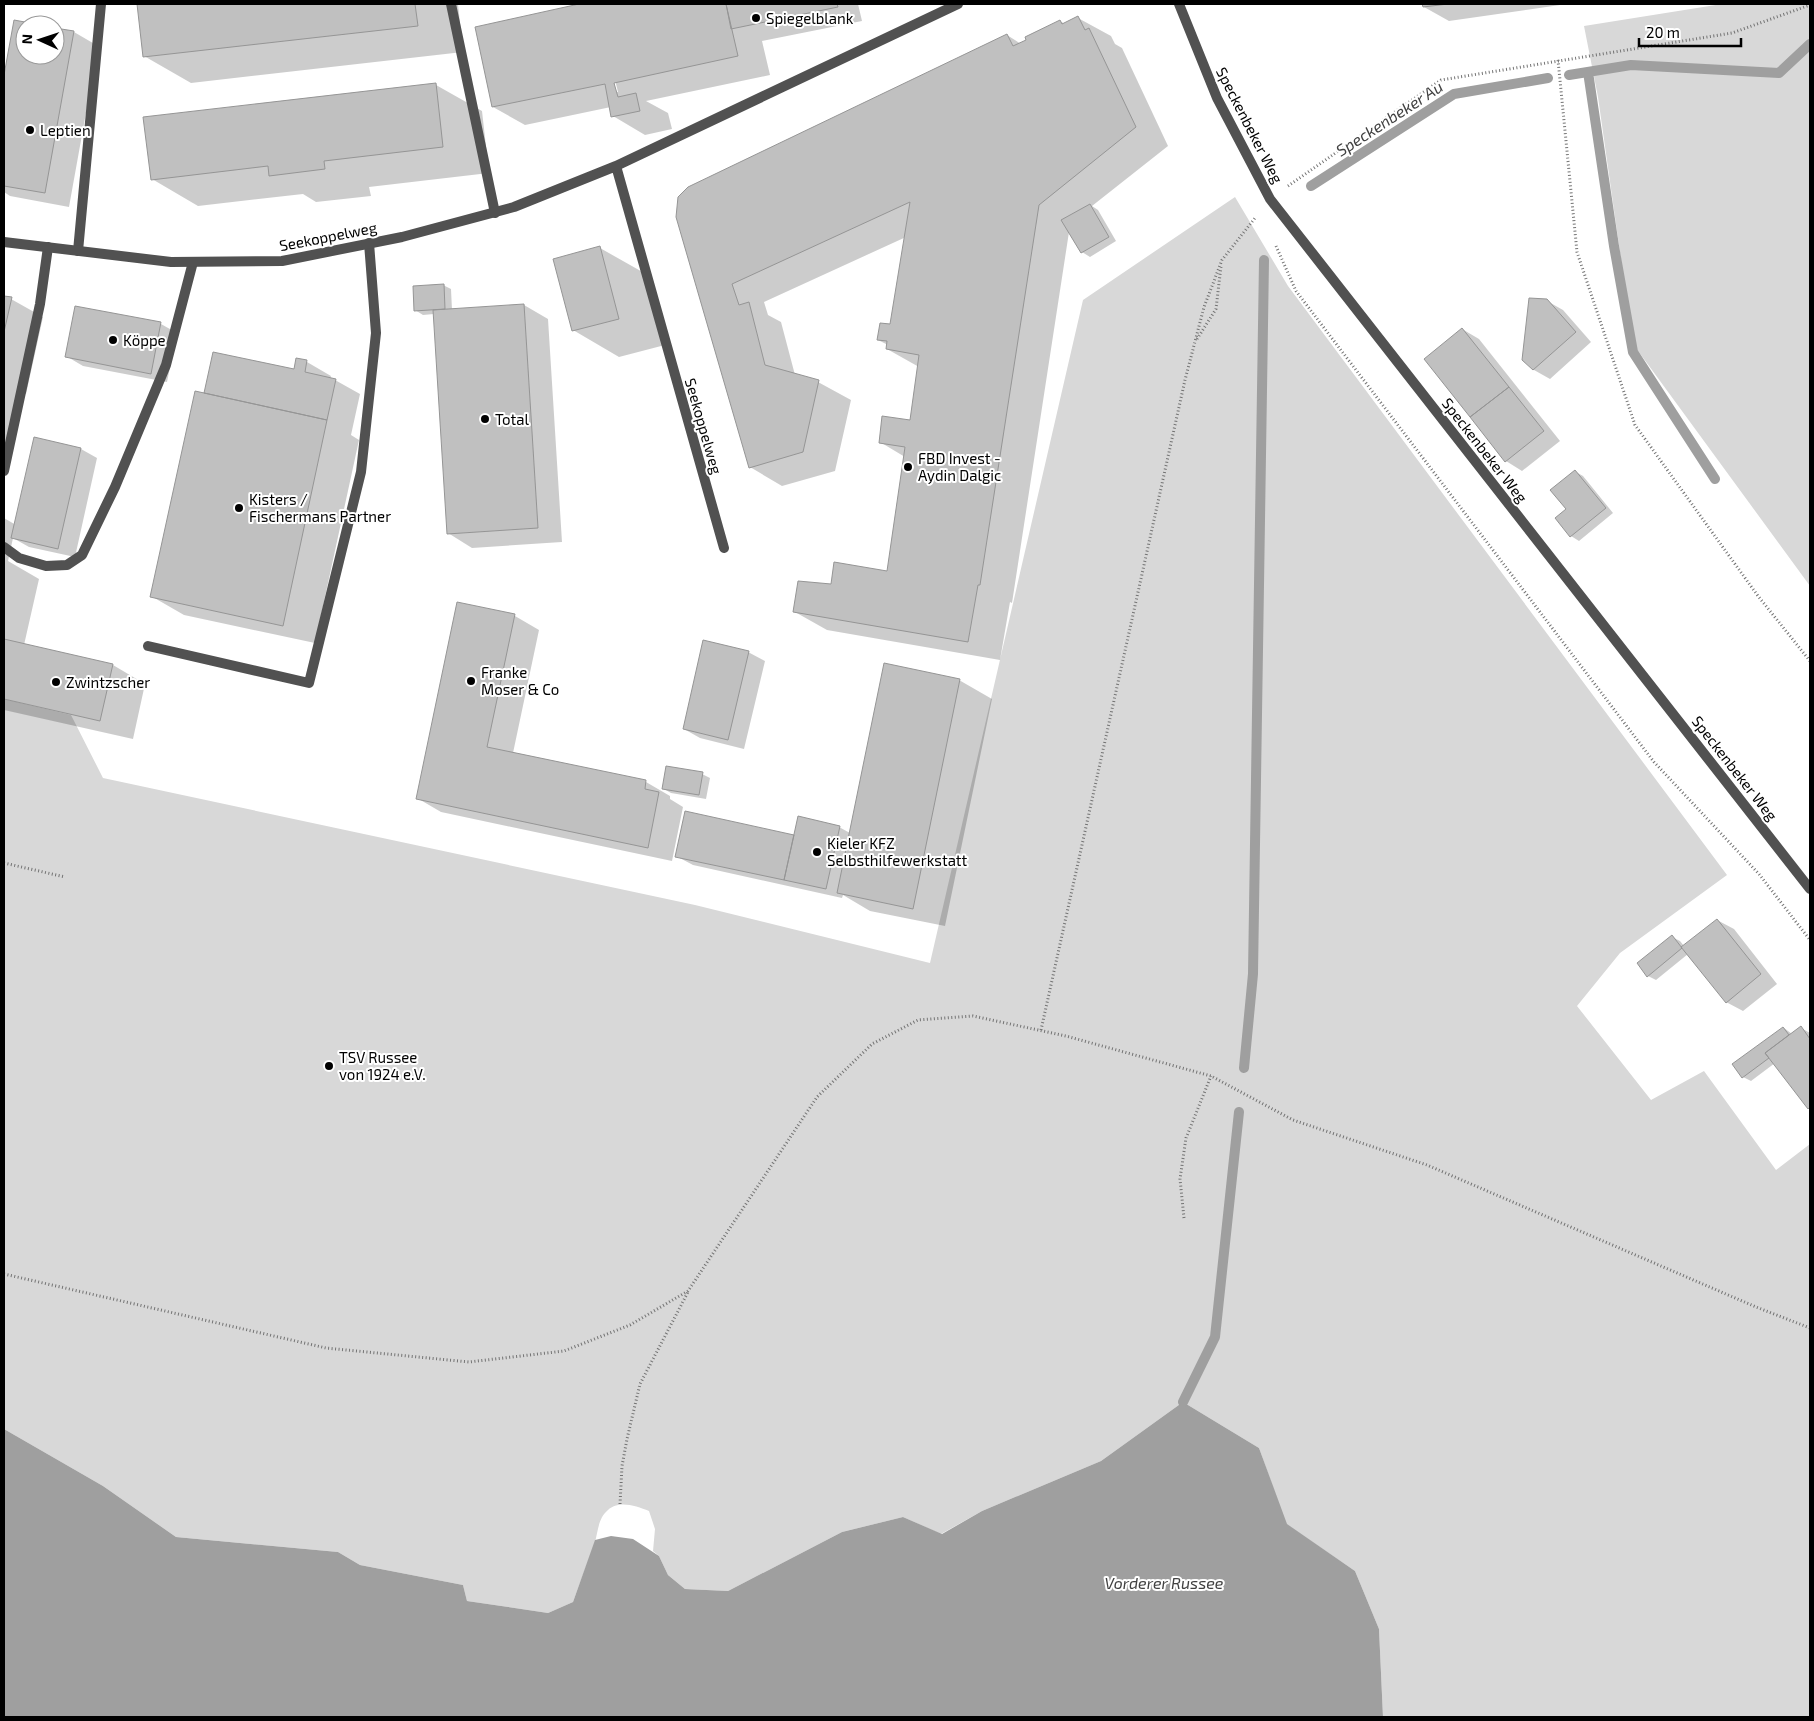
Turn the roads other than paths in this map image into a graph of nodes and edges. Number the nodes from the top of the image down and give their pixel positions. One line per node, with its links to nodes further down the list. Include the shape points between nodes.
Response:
1 (101, 4): 10 (street)
2 (451, 4): 6 (street)
3 (958, 4): 5 (street, Seekoppelweg)
4 (1178, 4): 16 (street, Speckenbeker Weg, via 1216,98 1270,199)
5 (616, 166): 6 (street, Seekoppelweg); 14 (street, Seekoppelweg)
6 (495, 213): 8 (street, Seekoppelweg)
7 (4, 242): 9 (street, Seekoppelweg)
8 (369, 243): 11 (street, Seekoppelweg, via 282,261); 15 (street, via 376,333 361,472 309,683)
9 (48, 247): 10 (street, Seekoppelweg); 12 (street, via 40,304)
10 (78, 251): 11 (street, Seekoppelweg)
11 (193, 262): 13 (street, via 166,365 116,487 82,555 67,565 46,566 19,558)
12 (4, 472)
13 (4, 547)
14 (724, 548)
15 (148, 646)
16 (1810, 889)

